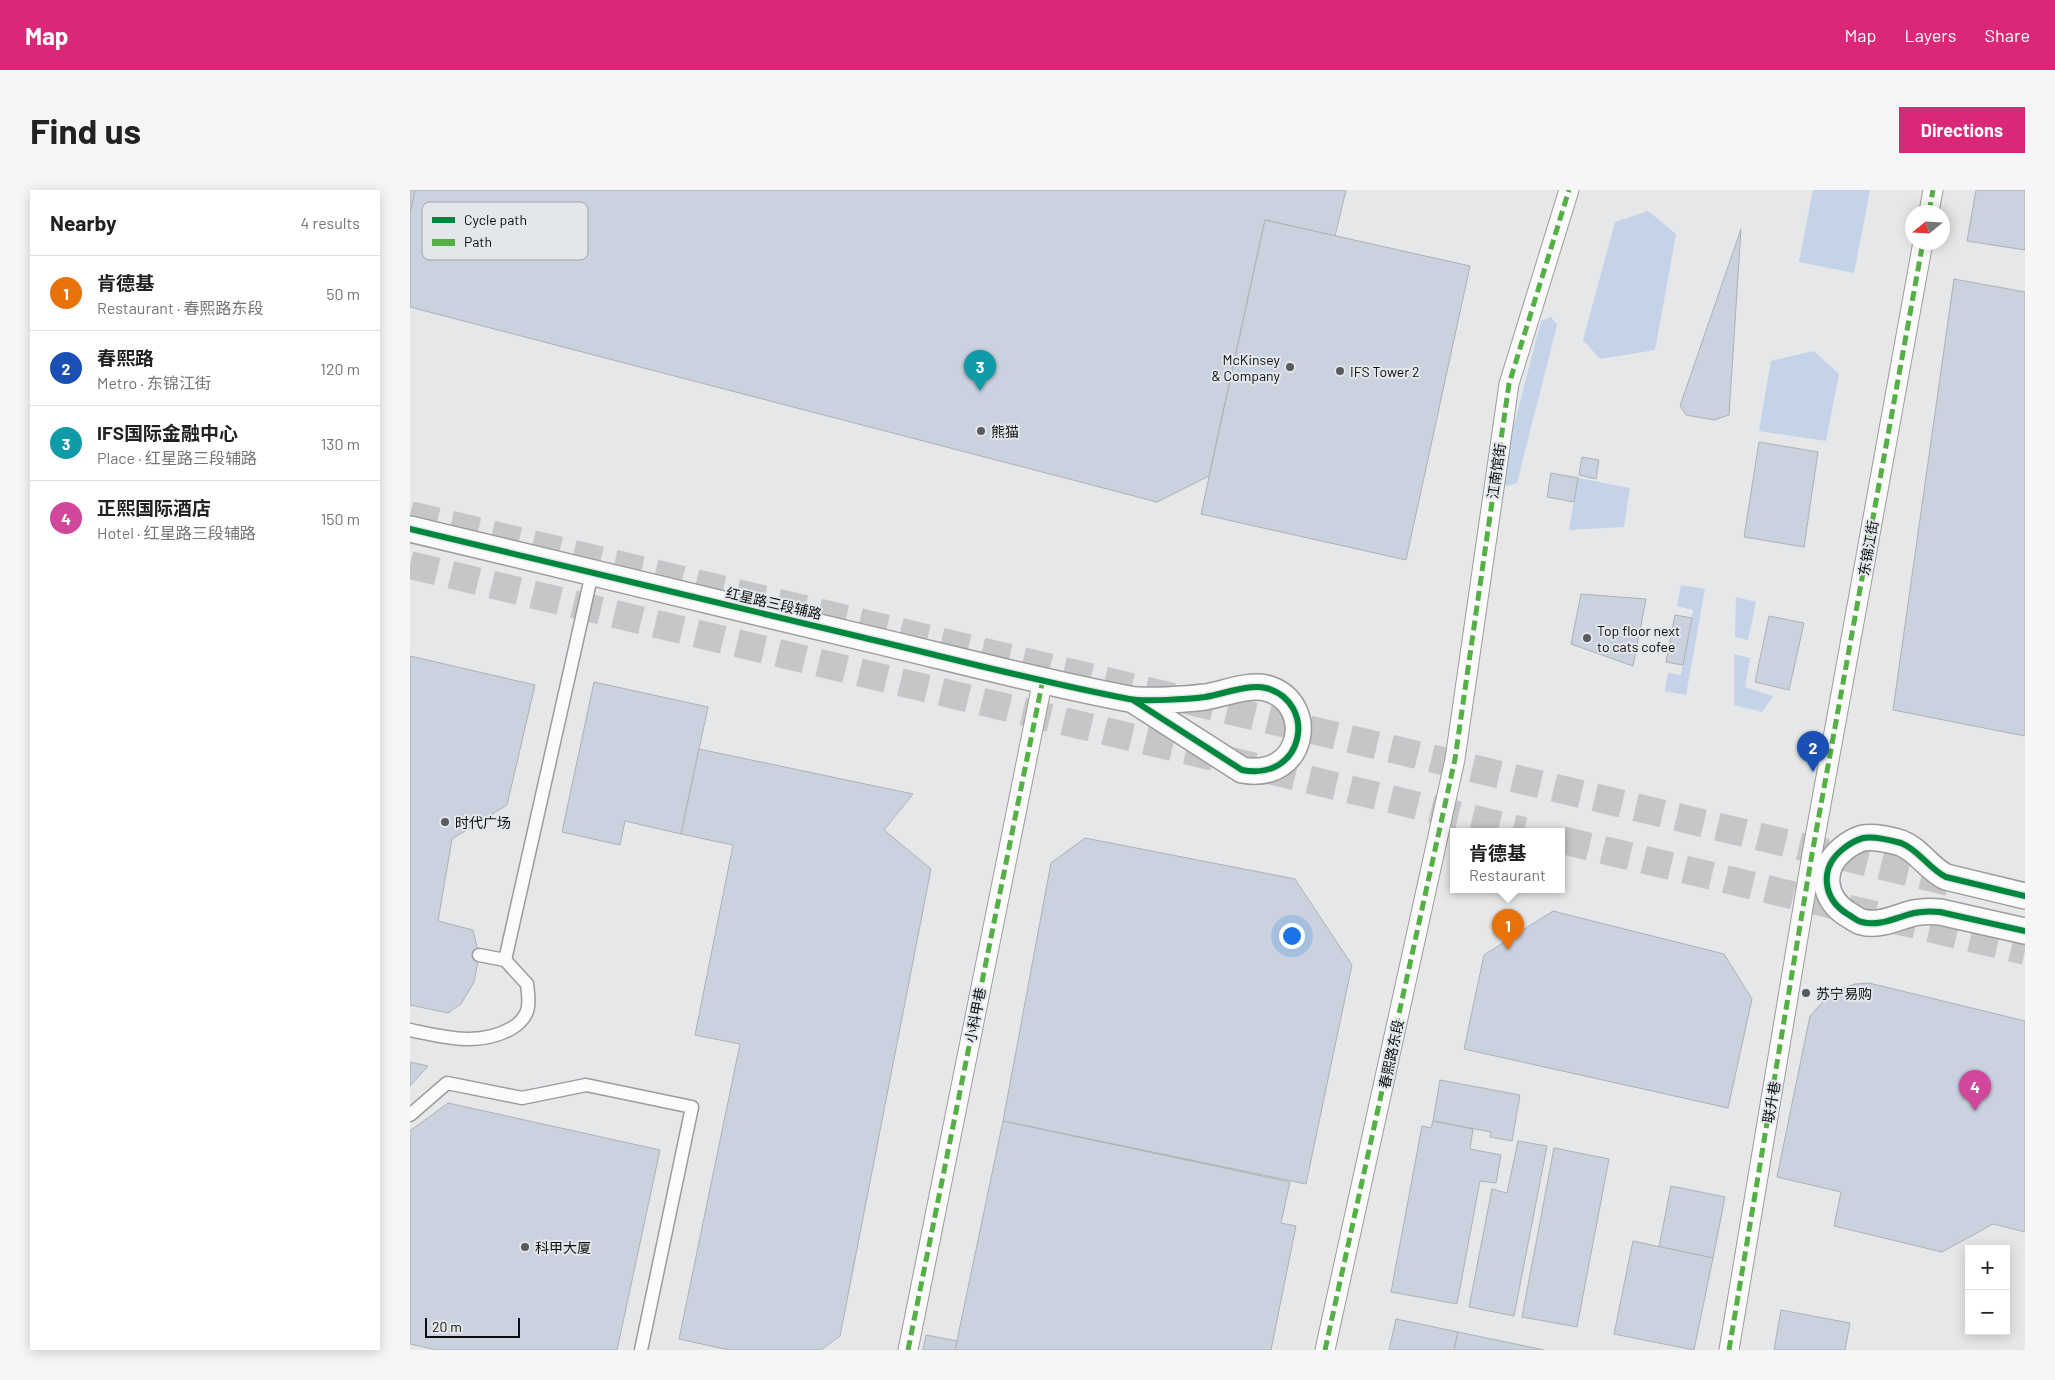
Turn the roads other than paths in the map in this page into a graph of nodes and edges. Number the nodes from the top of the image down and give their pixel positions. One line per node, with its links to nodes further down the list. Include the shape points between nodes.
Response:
1 (1569, 190): 9 (street, 江南馆街, via 1508,384)
2 (1933, 190): 3 (street)
3 (1930, 205)
4 (1922, 250): 10 (street, 东锦江街)
5 (410, 529): 6 (street, 红星路三段辅路)
6 (592, 573): 7 (street, 红星路三段辅路); 14 (lane)
7 (1042, 679): 8 (street, 红星路三段辅路); 18 (street, 小科甲巷)
8 (1133, 700): 8 (street, 红星路三段辅路, via 1242,770 1255,773 1269,771 1281,765 1296,743 1296,715 1289,702 1264,688 1204,697)
9 (1455, 759): 19 (street, 春熙路东段)
10 (1812, 854): 20 (street, 联升巷)
11 (2025, 896): 12 (street, via 1946,877 1903,844 1886,839 1864,838 1852,842 1837,854 1826,877 1830,896 1842,911 1862,922 1876,924 1926,911)
12 (2025, 931)
13 (479, 955): 14 (lane)
14 (504, 960): 15 (lane, via 527,984 528,1009 520,1023 500,1035 479,1039 448,1038)
15 (410, 1030)
16 (410, 1114): 17 (lane, via 447,1083 522,1098 586,1085 692,1107)
17 (640, 1350)
18 (908, 1350)
19 (1325, 1350)
20 (1729, 1350)

